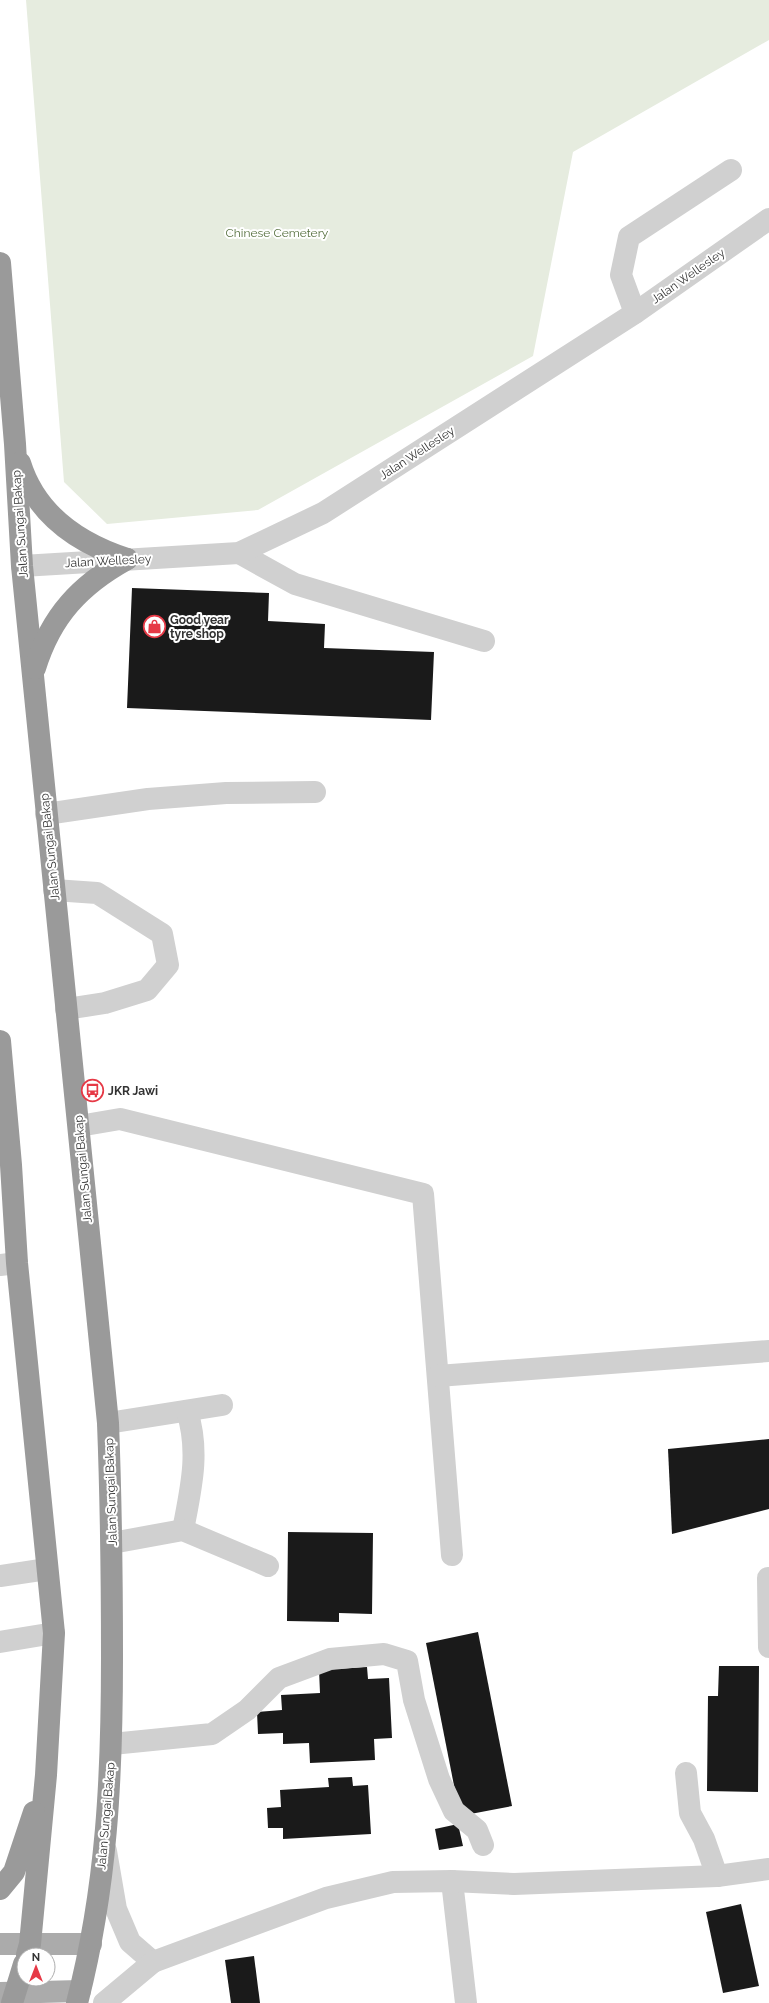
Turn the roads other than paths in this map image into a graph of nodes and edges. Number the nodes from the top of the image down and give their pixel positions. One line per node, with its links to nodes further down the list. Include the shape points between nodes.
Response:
1 (731, 170): 4 (street, via 629,237 621,275)
2 (769, 219): 4 (street, Jalan Wellesley)
3 (0, 263): 5 (highway, Jalan Sungai Bakap)
4 (635, 313): 6 (street, Jalan Wellesley, via 322,513)
5 (15, 444): 7 (highway, via 23,471 36,496 54,518 75,536 100,550); 8 (highway, Jalan Sungai Bakap)
6 (238, 553): 7 (street, Jalan Wellesley); 9 (street, via 295,584)
7 (127, 559): 8 (street, Jalan Wellesley); 10 (highway, via 104,572 66,606 40,650)
8 (22, 566): 10 (highway, Jalan Sungai Bakap)
9 (484, 641)
10 (33, 674): 12 (highway, Jalan Sungai Bakap)
11 (315, 792): 12 (street, via 226,793 148,799)
12 (46, 814): 13 (highway, Jalan Sungai Bakap)
13 (54, 890): 14 (highway, Jalan Sungai Bakap); 14 (street, via 97,893 162,934 168,965 147,990 105,1004)
14 (66, 1009): 16 (highway, Jalan Sungai Bakap)
15 (0, 1041): 17 (highway)
16 (79, 1126): 20 (street, via 120,1119 424,1194); 23 (highway, Jalan Sungai Bakap)
17 (6, 1165): 18 (highway)
18 (9, 1264): 28 (highway)
19 (769, 1351): 20 (street)
20 (438, 1376): 26 (street)
21 (222, 1405): 22 (street)
22 (187, 1411): 23 (street); 24 (street, via 192,1429 194,1468)
23 (108, 1423): 25 (highway, Jalan Sungai Bakap)
24 (183, 1530): 25 (street); 27 (street)
25 (112, 1543): 34 (highway, Jalan Sungai Bakap)
26 (452, 1556)
27 (268, 1566)
28 (47, 1570): 29 (street); 31 (highway)
29 (0, 1576)
30 (768, 1578): 33 (street)
31 (54, 1633): 32 (street); 36 (highway)
32 (0, 1642)
33 (769, 1647)
34 (112, 1744): 37 (street, via 212,1734 247,1710 279,1678 330,1659 384,1654 407,1662 414,1700 438,1779 454,1811 477,1830); 38 (highway, Jalan Sungai Bakap)
35 (686, 1773): 40 (street, via 690,1813 704,1839)
36 (46, 1775): 42 (highway, via 14,1872); 45 (highway)
37 (483, 1845)
38 (106, 1846): 44 (highway, Jalan Sungai Bakap); 48 (street, via 116,1909 130,1942)
39 (769, 1869): 40 (street)
40 (717, 1876): 41 (street, via 514,1884)
41 (452, 1881): 48 (street, via 393,1882 326,1898); 53 (street)
42 (0, 1888)
43 (0, 1944): 47 (main road)
44 (91, 1944): 46 (main road); 51 (highway, Jalan Sungai Bakap)
45 (28, 1947)
46 (56, 1949)
47 (16, 1950)
48 (153, 1962): 52 (street)
49 (16, 1980): 50 (highway)
50 (9, 1997): 51 (main road)
51 (79, 1997)
52 (104, 2003)
53 (466, 2003)

